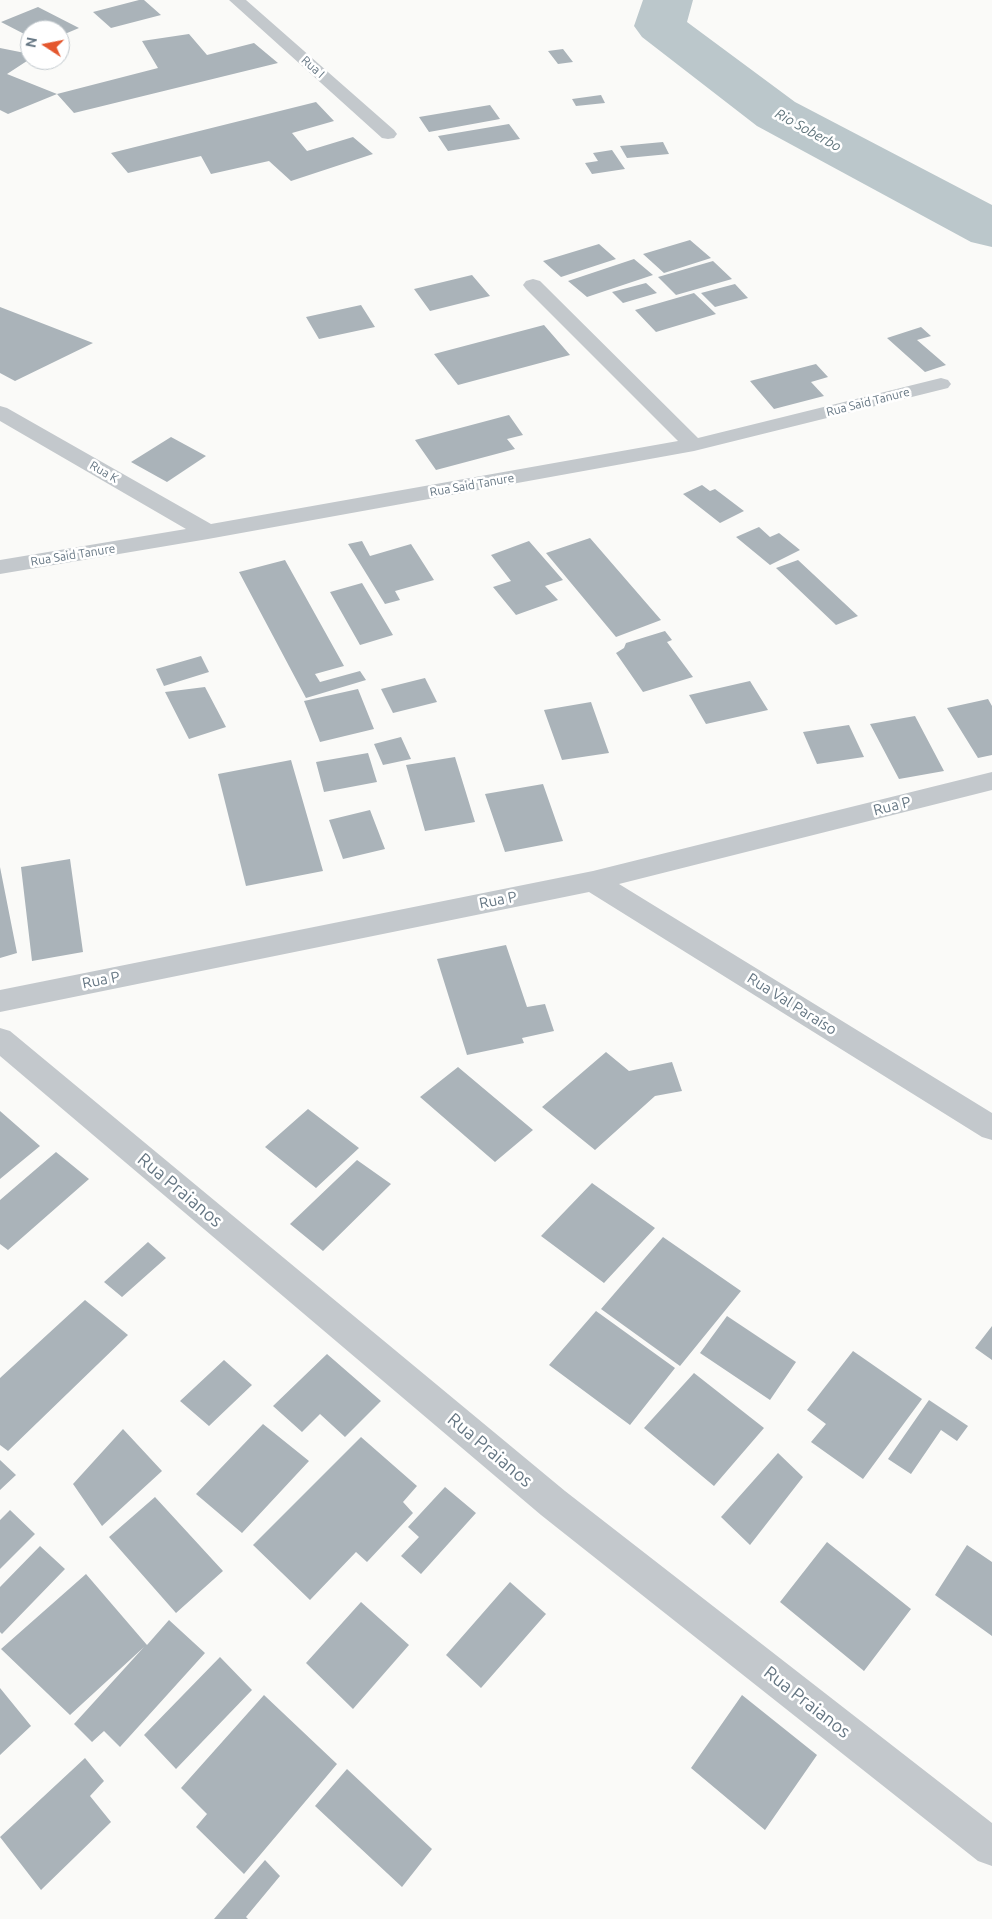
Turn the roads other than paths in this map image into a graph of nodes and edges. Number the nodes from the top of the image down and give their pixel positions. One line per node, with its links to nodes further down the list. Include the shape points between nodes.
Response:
1 (237, 0): 2 (street, Rua I)
2 (388, 134)
3 (533, 285): 6 (street)
4 (941, 384): 6 (street, Rua Said Tanure)
5 (0, 412): 7 (street, Rua K)
6 (694, 445): 7 (street, Rua Said Tanure)
7 (208, 532): 8 (street, Rua Said Tanure)
8 (0, 567)
9 (992, 782): 10 (street, Rua P)
10 (593, 881): 11 (street, Rua P); 13 (street, Rua Val Paraíso)
11 (0, 1001)
12 (0, 1039): 14 (street, Rua Praianos, via 553,1503)
13 (992, 1128)
14 (992, 1847)

